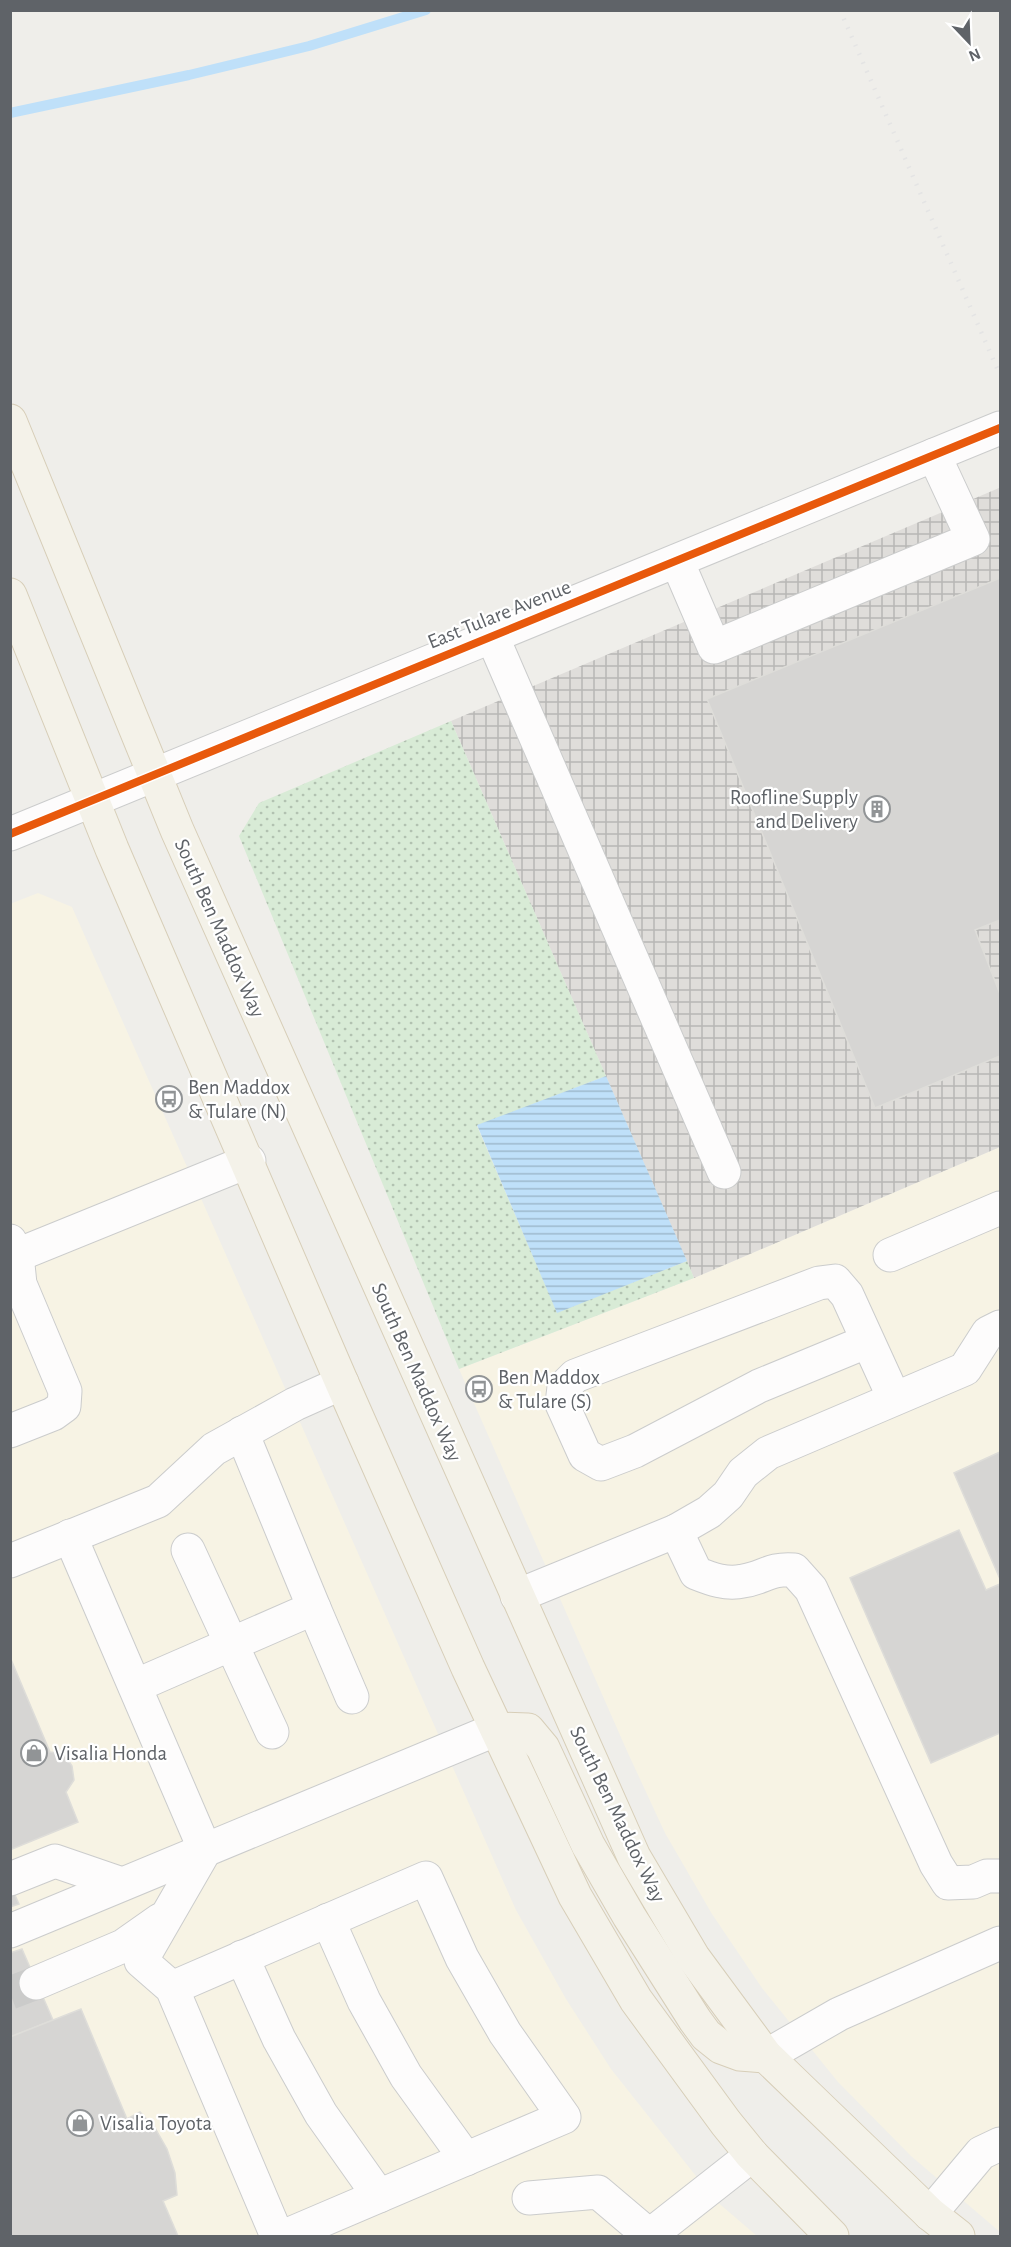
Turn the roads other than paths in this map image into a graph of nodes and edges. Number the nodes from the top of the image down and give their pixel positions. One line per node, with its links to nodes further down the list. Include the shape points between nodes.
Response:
1 (10, 421): 7 (main road, South Ben Maddox Way)
2 (1000, 428): 3 (street, East Tulare Avenue)
3 (934, 455): 4 (street, East Tulare Avenue); 4 (street, via 973,539 714,647)
4 (677, 561): 6 (street, East Tulare Avenue)
5 (10, 596): 8 (main road)
6 (492, 636): 7 (street, East Tulare Avenue); 11 (street)
7 (154, 774): 8 (street, East Tulare Avenue); 25 (main road, South Ben Maddox Way)
8 (93, 800): 9 (street, East Tulare Avenue); 10 (main road)
9 (10, 834)
10 (249, 1161): 13 (street); 17 (main road)
11 (724, 1172)
12 (1000, 1208): 14 (street)
13 (13, 1252): 19 (street, via 20,1284 65,1391 64,1407)
14 (890, 1255)
15 (1000, 1327): 18 (street, via 988,1333 965,1369)
16 (868, 1341): 16 (street, via 847,1295 835,1281 819,1283 575,1376 564,1387 562,1404 585,1455 602,1464 759,1386); 18 (street)
17 (342, 1383): 20 (street); 30 (main road)
18 (894, 1398): 21 (street, via 768,1453 743,1473 728,1495 709,1512)
19 (10, 1431)
20 (242, 1433): 22 (street, via 214,1449 158,1501); 26 (street)
21 (675, 1531): 25 (street); 33 (street, via 696,1573 719,1581 743,1581 776,1569 794,1570 811,1589 948,1883)
22 (70, 1536): 24 (street); 28 (street)
23 (188, 1550): 27 (street)
24 (10, 1561)
25 (517, 1596): 43 (main road, South Ben Maddox Way, via 634,1857 693,1957)
26 (314, 1608): 27 (street); 29 (street)
27 (231, 1644): 28 (street); 31 (street)
28 (135, 1686): 32 (street)
29 (352, 1697)
30 (497, 1729): 32 (street); 43 (main road, via 528,1730 543,1748 611,1886 706,2035 740,2054); 45 (main road, via 575,1896 636,2000)
31 (273, 1732)
32 (205, 1850): 35 (street); 36 (street)
33 (1000, 1875)
34 (10, 1879): 35 (street, via 55,1861)
35 (122, 1884): 38 (street)
36 (166, 1915): 41 (street, via 123,1946); 42 (street, via 141,1961)
37 (328, 1920): 40 (street); 46 (street, via 364,2001 401,2066); 46 (street, via 426,1878 462,1958 505,2033 564,2117)
38 (10, 1930)
39 (1000, 1943): 43 (street, via 839,2014)
40 (242, 1957): 42 (street); 47 (street, via 279,2039 321,2114)
41 (36, 1983)
42 (172, 1988): 50 (street)
43 (766, 2056): 49 (main road, South Ben Maddox Way)
44 (1000, 2144): 49 (street, via 981,2153)
45 (752, 2155): 52 (street); 53 (main road)
46 (466, 2159): 47 (street)
47 (379, 2196): 51 (street)
48 (529, 2198): 52 (street, via 598,2192)
49 (930, 2214): 54 (main road, South Ben Maddox Way)
50 (277, 2236)
51 (285, 2236)
52 (650, 2236)
53 (832, 2236)
54 (958, 2236)

